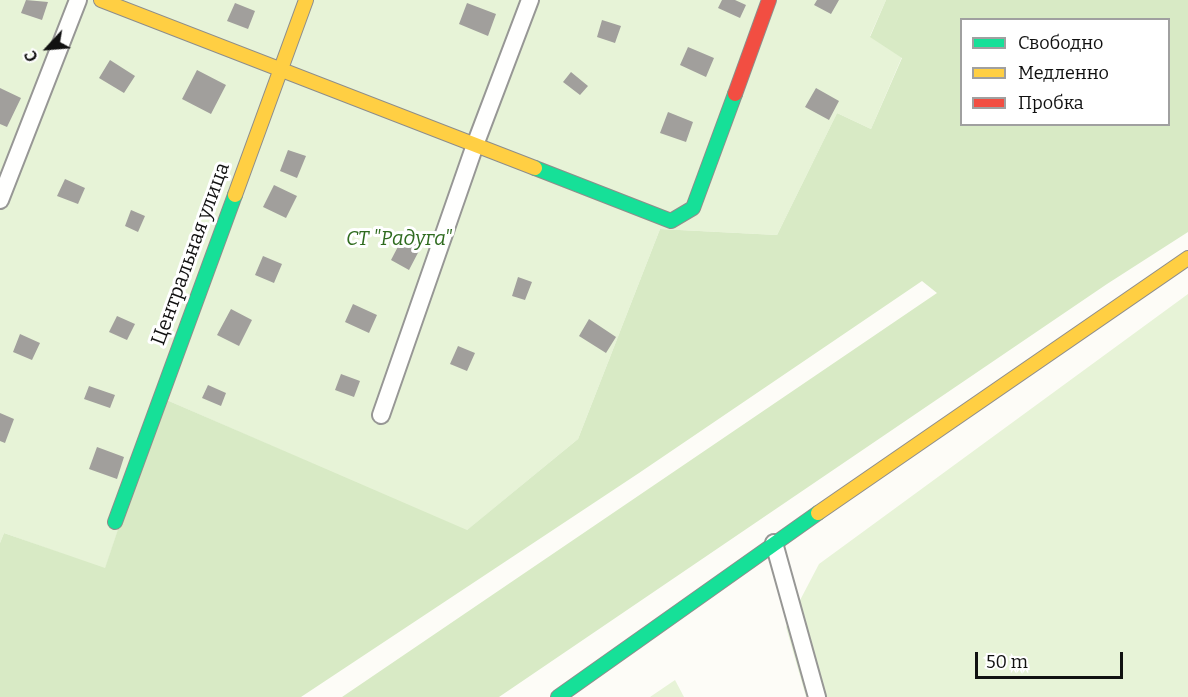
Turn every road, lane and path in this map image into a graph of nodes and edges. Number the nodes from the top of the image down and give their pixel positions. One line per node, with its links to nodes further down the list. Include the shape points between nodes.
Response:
1 (78, 0): 8 (street)
2 (101, 0): 6 (street)
3 (306, 0): 6 (street, Центральная улица)
4 (531, 0): 7 (street)
5 (768, 0): 7 (street, via 693,208 671,221)
6 (279, 69): 7 (street); 11 (street, Центральная улица)
7 (475, 145): 10 (street)
8 (0, 200)
9 (1188, 258): 12 (street)
10 (381, 415)
11 (115, 522)
12 (774, 543): 13 (street); 14 (street)
13 (558, 697)
14 (817, 697)

